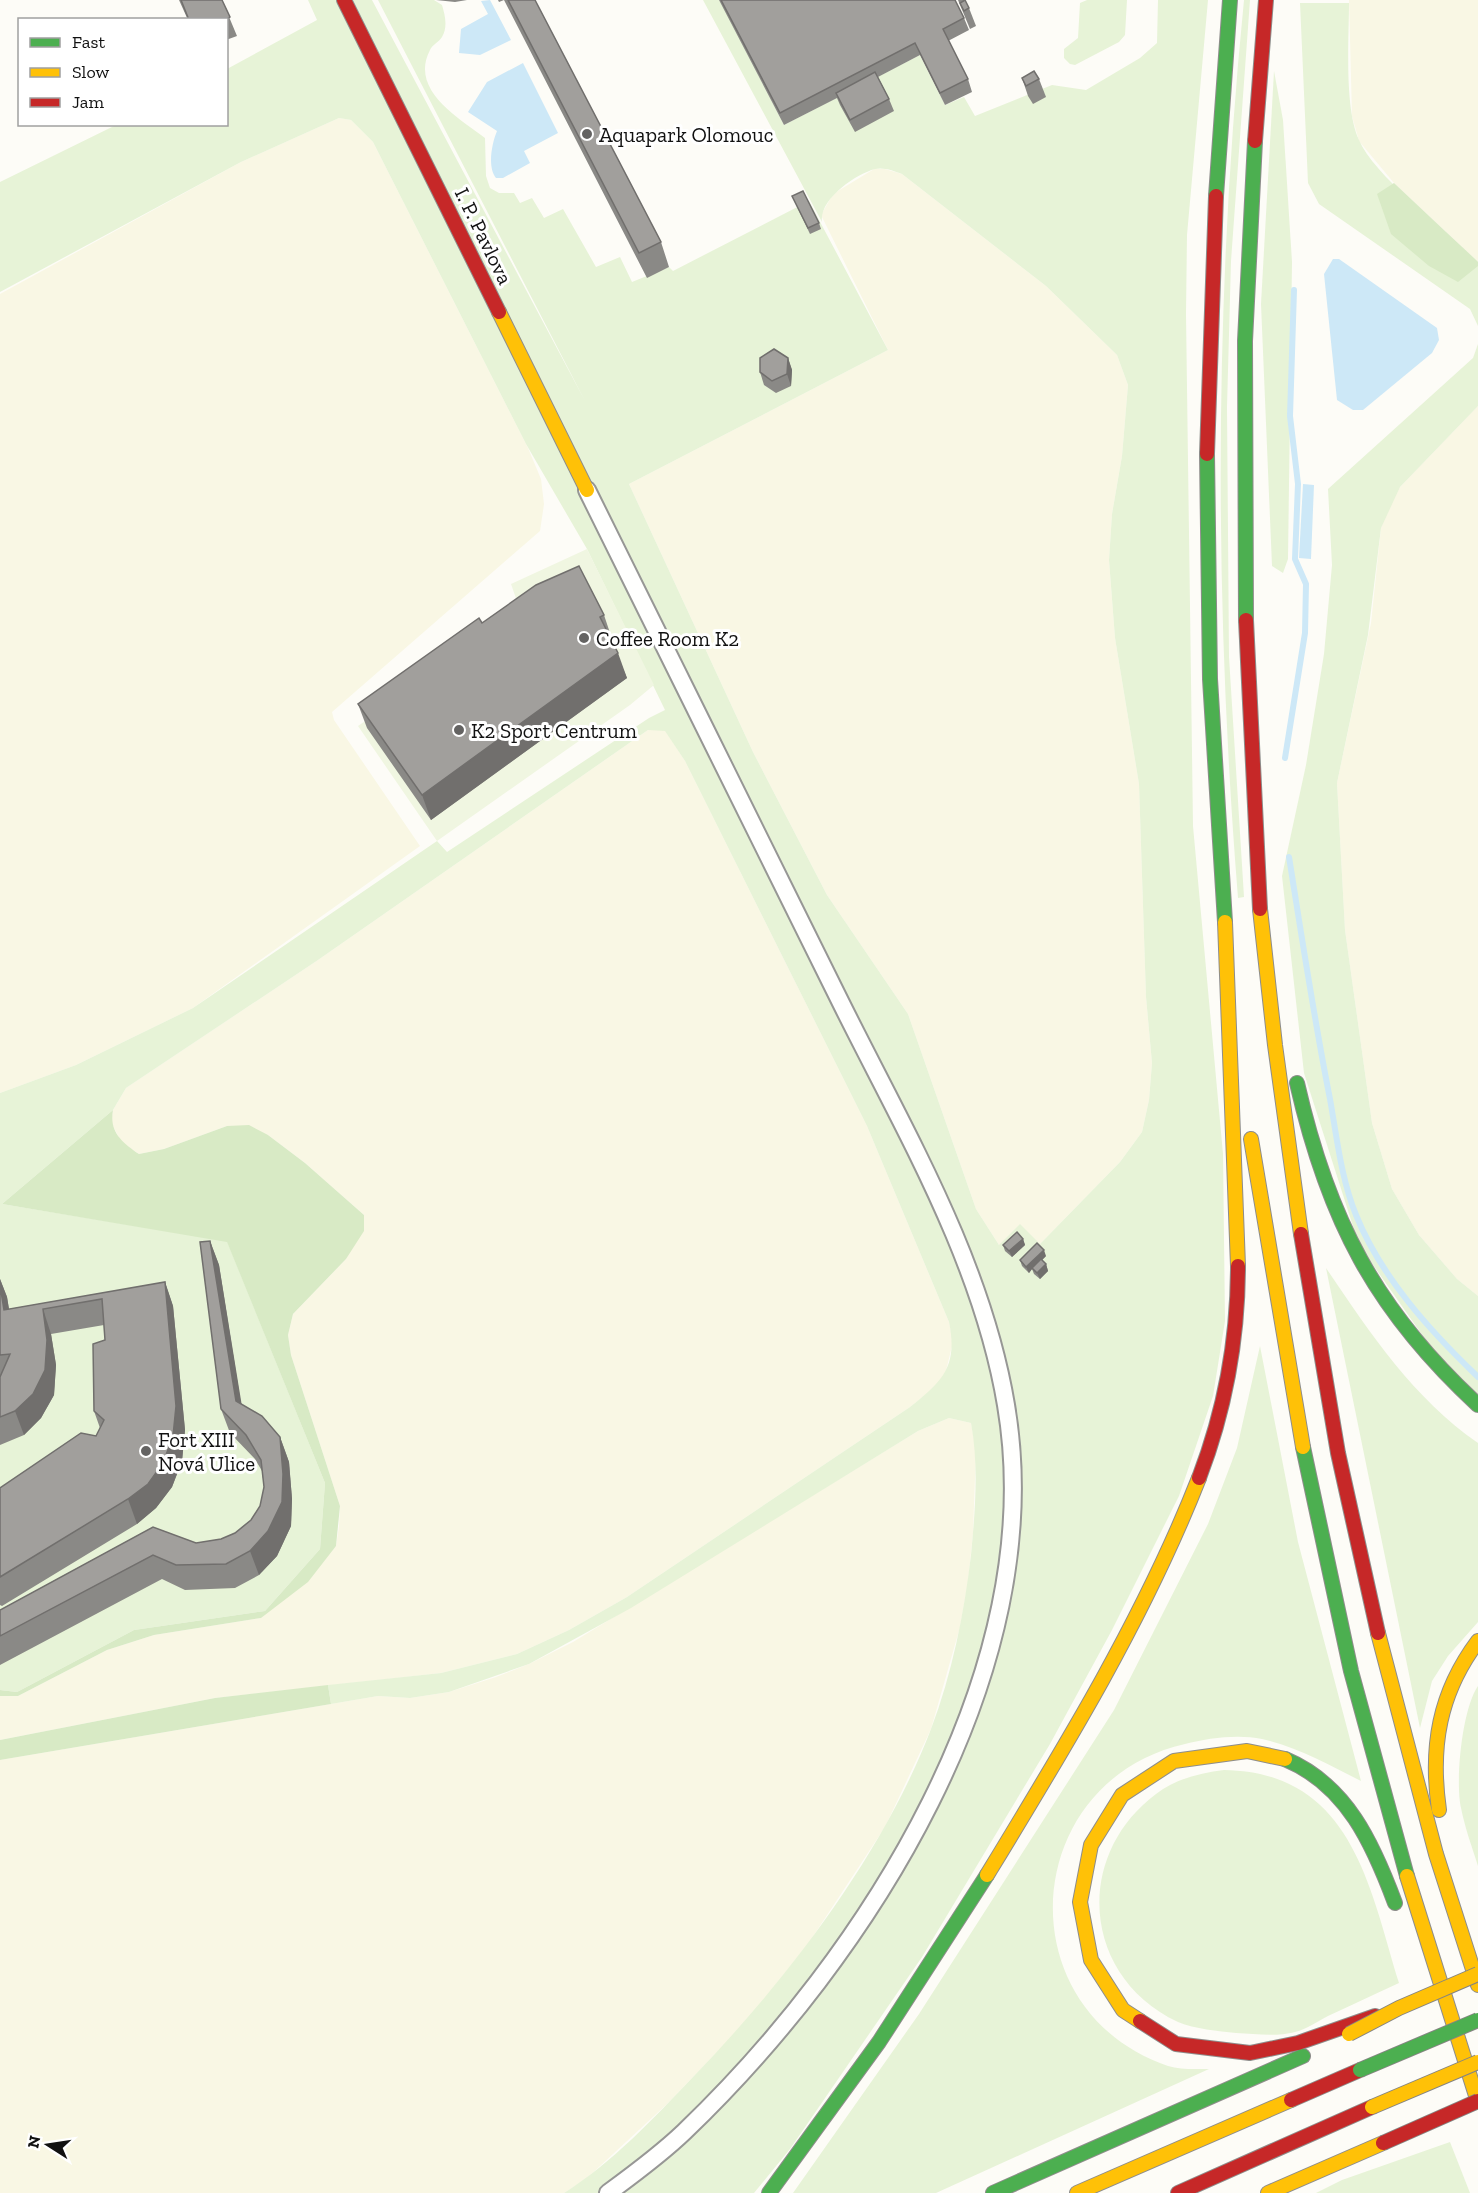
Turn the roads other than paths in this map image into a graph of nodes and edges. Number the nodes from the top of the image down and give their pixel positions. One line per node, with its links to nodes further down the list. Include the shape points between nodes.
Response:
1 (344, 0): 4 (main road, I. P. Pavlova)
2 (1230, 0): 6 (main road, via 1210,266 1206,481 1210,680)
3 (1266, 0): 5 (main road, via 1247,259 1242,454 1248,717)
4 (587, 490): 24 (street, via 913,1147 970,1271 999,1367 1008,1412 1012,1476 1007,1565 990,1645 974,1696 936,1793 874,1905 822,1979 766,2047 682,2135)
5 (1260, 909): 7 (main road); 14 (main road, via 1285,1128 1332,1419 1417,1782)
6 (1225, 922): 9 (main road); 25 (main road, via 1238,1295 1228,1377 1200,1478 1114,1656 1007,1842 872,2054)
7 (1290, 1052)
8 (1295, 1074): 11 (main road, via 1313,1156 1336,1216 1365,1270 1402,1329 1443,1376)
9 (1246, 1107)
10 (1249, 1130): 19 (main road, via 1300,1436 1337,1612 1395,1834)
11 (1478, 1405)
12 (1478, 1641): 14 (main road, via 1447,1688 1436,1741 1436,1793)
13 (1400, 1918): 20 (main road, via 1378,1853 1348,1805 1311,1773 1271,1755 1222,1750 1166,1764 1121,1797 1092,1840 1079,1899 1085,1944 1104,1986 1137,2022 1182,2046 1228,2053 1279,2049)
14 (1464, 1943): 17 (main road)
15 (1478, 1974): 20 (main road, bridge)
16 (1425, 1981): 19 (main road)
17 (1478, 1985)
18 (1478, 2019): 27 (main road, bridge)
19 (1451, 2021): 22 (main road)
20 (1347, 2030): 26 (main road)
21 (1478, 2061): 28 (main road, bridge)
22 (1478, 2102): 23 (main road, bridge)
23 (1383, 2143): 29 (main road); 30 (main road)
24 (608, 2193)
25 (769, 2193)
26 (993, 2193)
27 (1077, 2193)
28 (1178, 2193)
29 (1268, 2193)
30 (1308, 2193)

